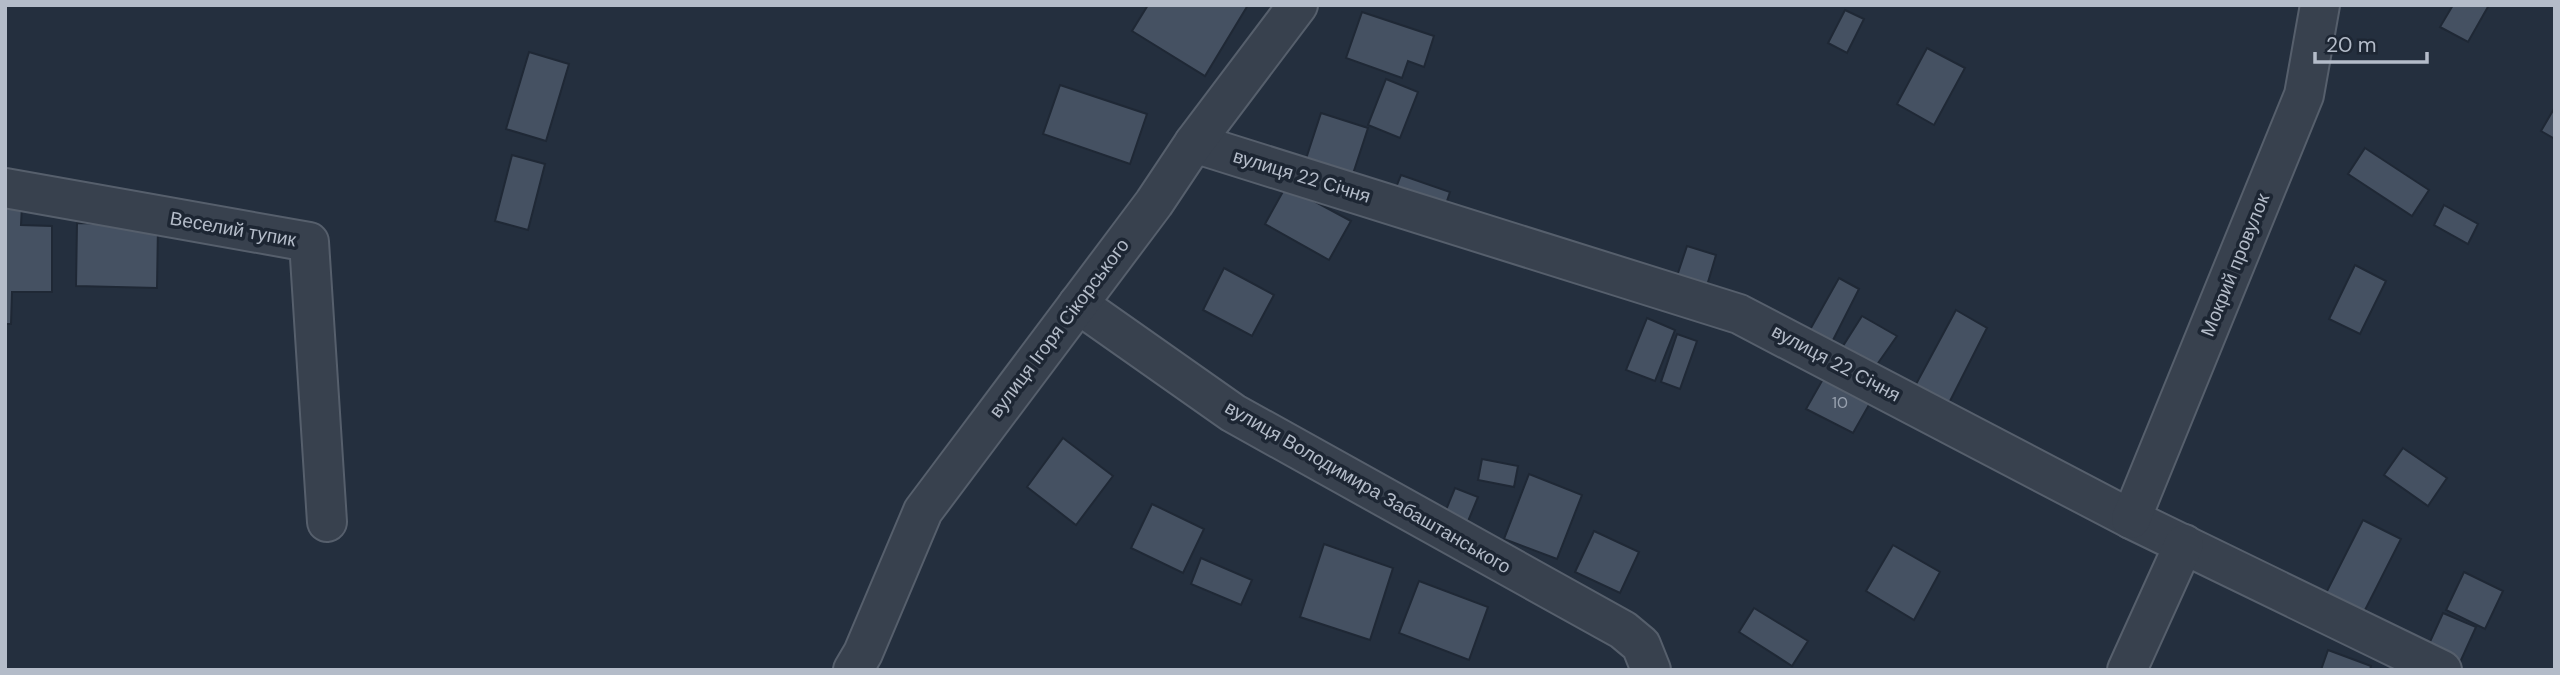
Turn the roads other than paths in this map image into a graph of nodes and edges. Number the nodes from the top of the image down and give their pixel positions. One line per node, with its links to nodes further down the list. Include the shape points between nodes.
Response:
1 (1298, 5): 3 (street, вулиця Ігоря Сікорського)
2 (2320, 5): 6 (street, Мокрий провулок, via 2304,95)
3 (1194, 143): 5 (street, вулиця Ігоря Сікорського); 6 (street, вулиця 22 Січня, via 1740,314)
4 (5, 188): 7 (street, Веселий тупик, via 309,242)
5 (1078, 303): 9 (street, вулиця Ігоря Сікорського, via 923,511); 10 (street, вулиця Володимира Забаштанського, via 1233,413 1623,630 1641,645)
6 (2131, 519): 8 (street, вулиця 22 Січня)
7 (327, 522)
8 (2184, 544): 11 (street); 12 (street, вулиця 22 Січня)
9 (865, 664)
10 (1651, 670)
11 (2127, 670)
12 (2442, 670)

